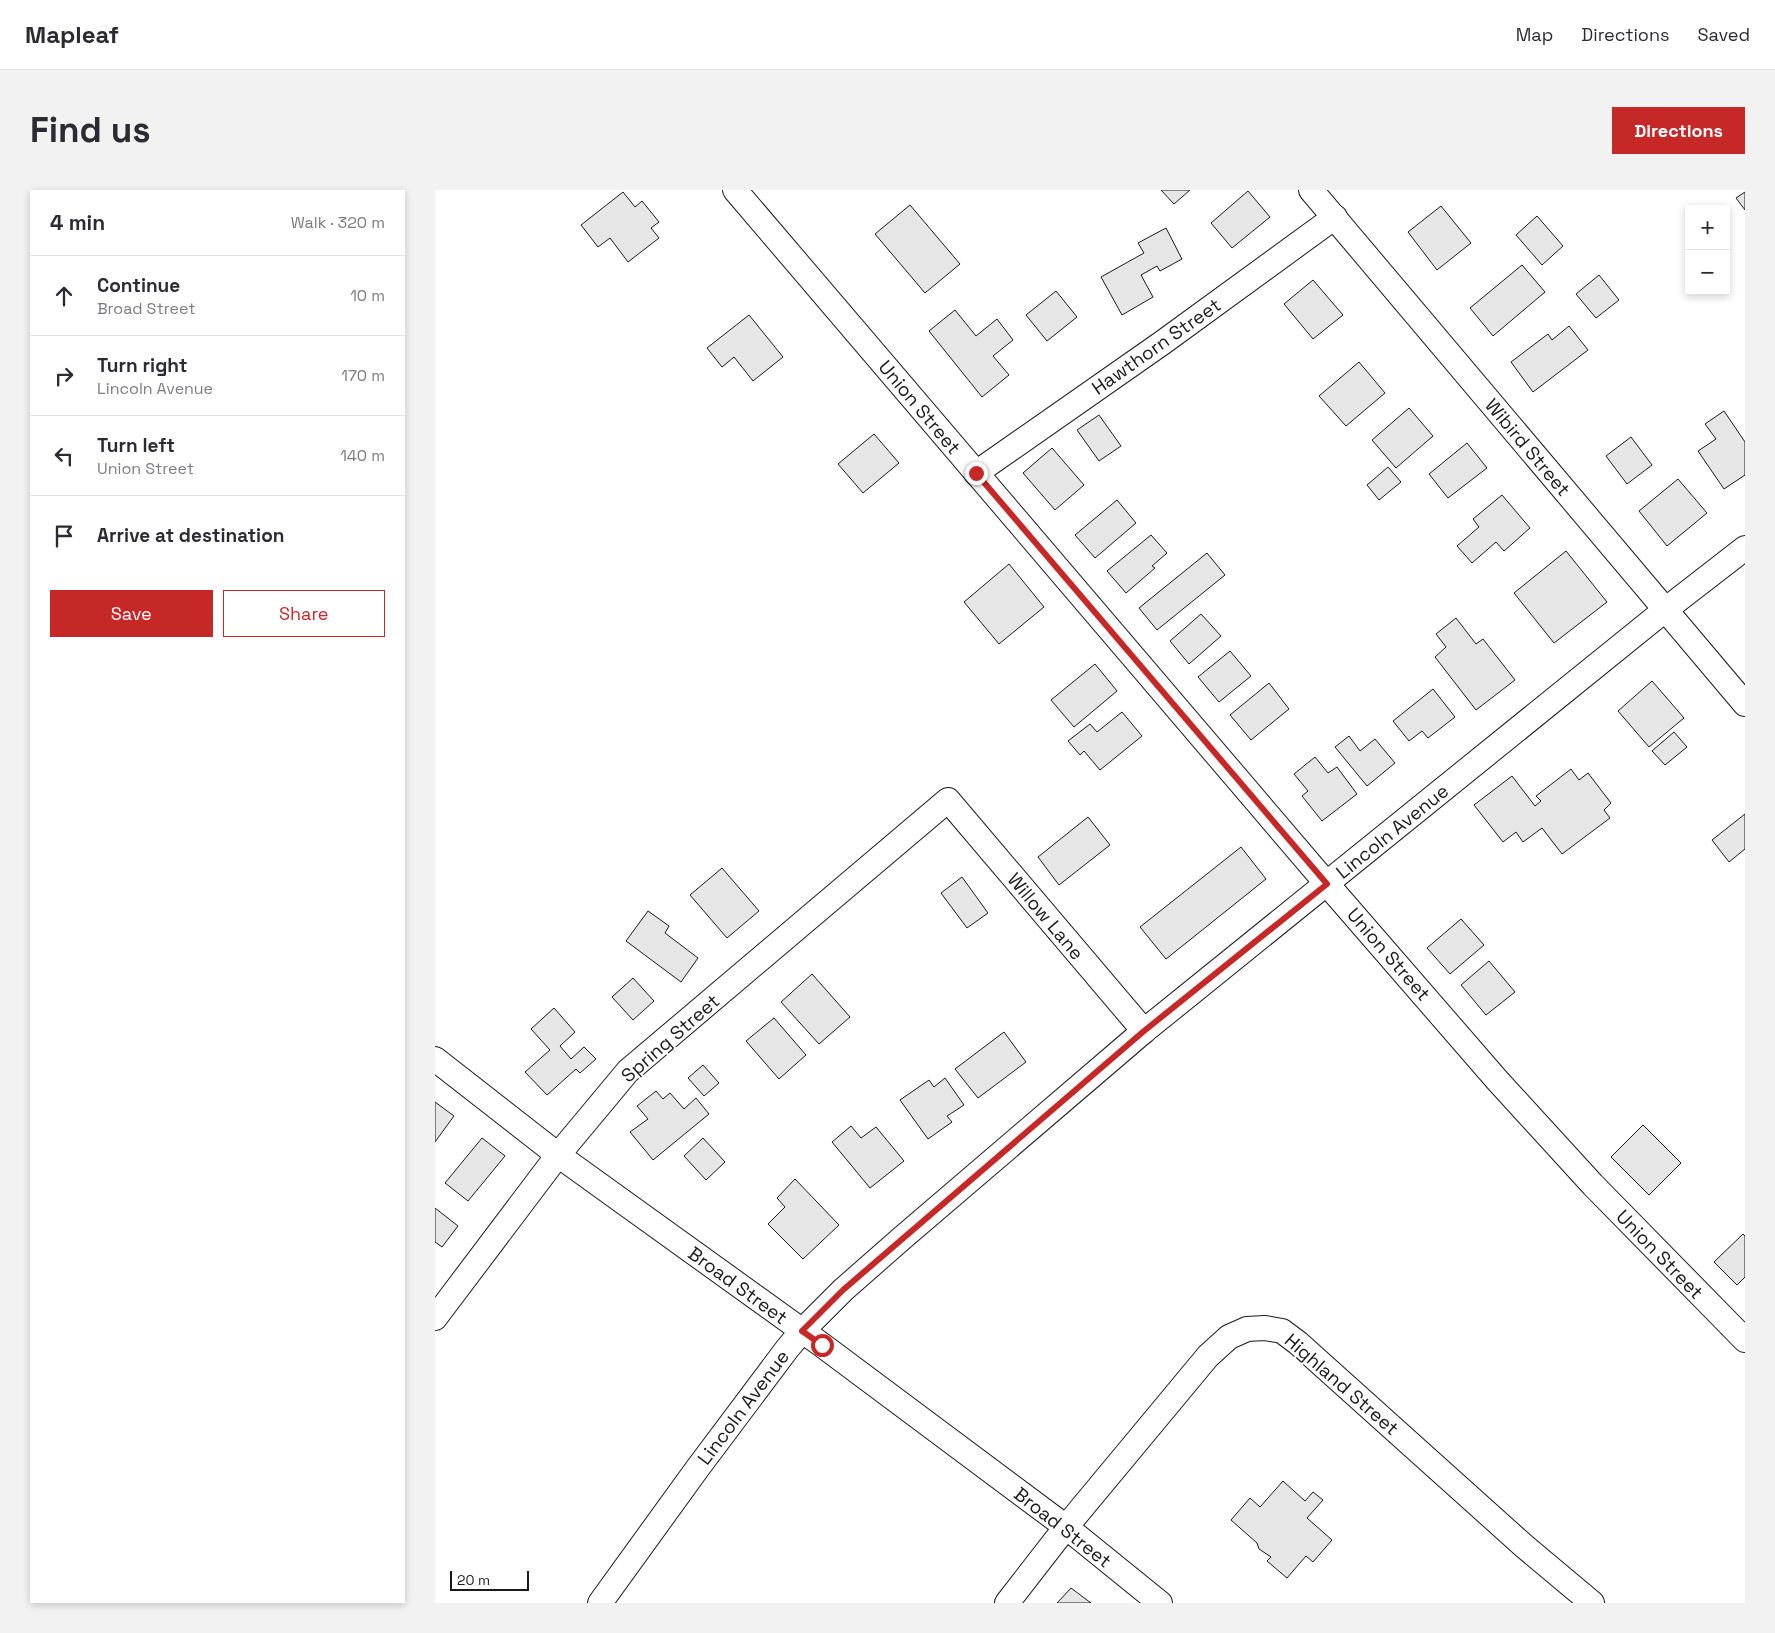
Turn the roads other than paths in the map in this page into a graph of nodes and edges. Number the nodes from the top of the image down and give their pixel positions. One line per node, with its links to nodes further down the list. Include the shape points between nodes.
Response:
1 (735, 190): 4 (street, Union Street)
2 (1311, 190): 3 (street, Wibird Street)
3 (1335, 217): 4 (street, Hawthorn Street); 6 (street, Wibird Street)
4 (976, 473): 9 (street, Union Street)
5 (1745, 548): 6 (street, Lincoln Avenue)
6 (1665, 610): 7 (street, Wibird Street); 9 (street, Lincoln Avenue)
7 (1745, 704)
8 (948, 800): 10 (street, Willow Lane); 12 (street, Spring Street, via 628,1071)
9 (1327, 884): 10 (street, Lincoln Avenue); 15 (street, Union Street, via 1593,1185)
10 (1144, 1031): 14 (street, Lincoln Avenue, via 901,1239)
11 (435, 1058): 12 (street, Broad Street)
12 (558, 1155): 13 (street, Spring Street); 14 (street, Broad Street)
13 (435, 1318)
14 (802, 1331): 16 (street, Broad Street); 17 (street, Lincoln Avenue)
15 (1745, 1340)
16 (1066, 1528): 18 (street, Highland Street); 19 (street, Broad Street); 20 (street, Highland Street, via 1208,1356 1229,1337 1247,1329 1265,1328 1282,1331 1298,1343 1523,1546)
17 (600, 1603)
18 (1007, 1603)
19 (1160, 1603)
20 (1592, 1603)

